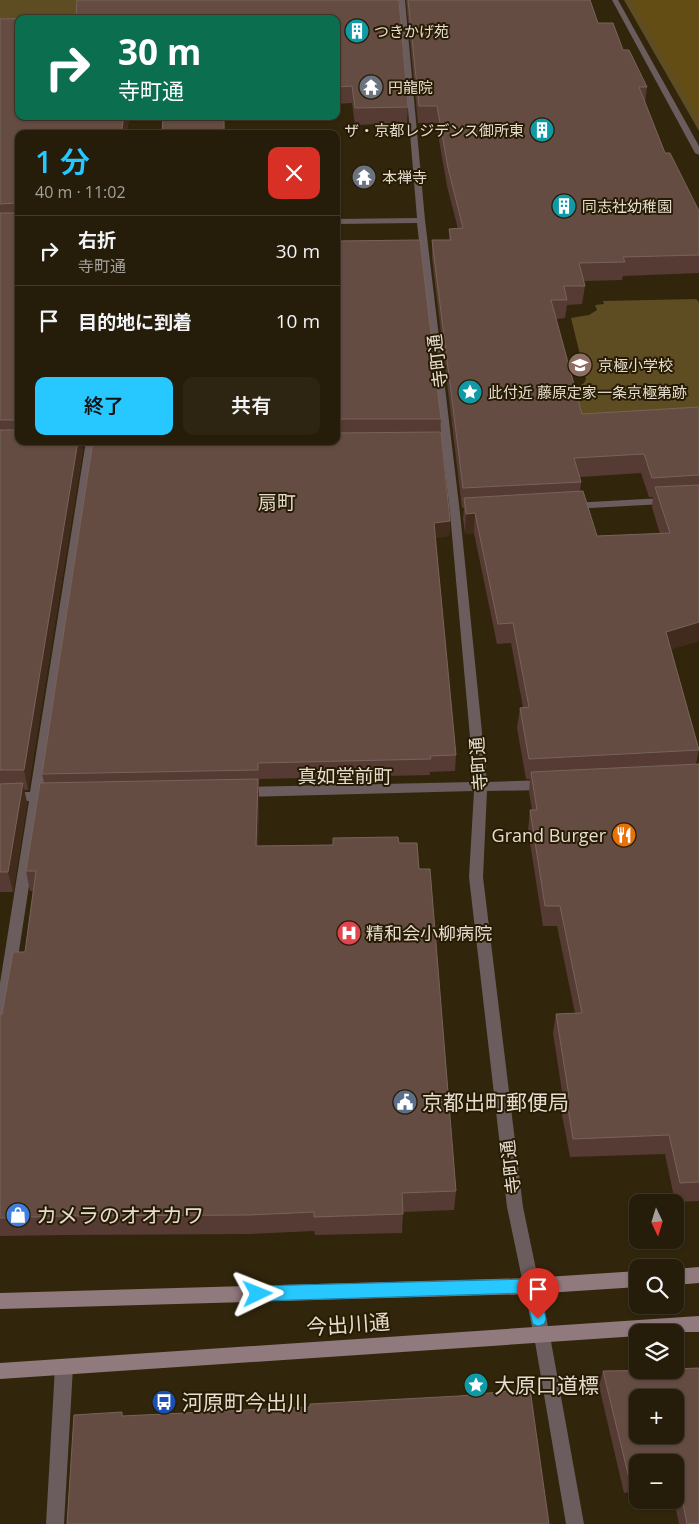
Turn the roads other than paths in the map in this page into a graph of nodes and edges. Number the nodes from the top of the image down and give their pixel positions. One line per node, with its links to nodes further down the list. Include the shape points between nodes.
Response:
1 (402, 0): 4 (street, 寺町通)
2 (615, 0): 3 (street)
3 (699, 153)
4 (421, 220): 5 (street); 10 (street, 寺町通, via 441,443 460,512)
5 (340, 222)
6 (91, 445): 14 (street)
7 (699, 499): 8 (street)
8 (562, 507)
9 (561, 784): 10 (street)
10 (481, 788): 11 (street); 19 (street, 寺町通, via 476,877 515,1207)
11 (234, 793)
12 (66, 796): 14 (street)
13 (0, 797): 14 (street)
14 (36, 797): 15 (street)
15 (0, 1030)
16 (699, 1275): 17 (main road)
17 (684, 1276)
18 (629, 1280): 19 (main road, 今出川通)
19 (531, 1286): 20 (main road, 今出川通); 22 (street, 寺町通)
20 (0, 1301)
21 (699, 1324): 22 (main road, 今出川通)
22 (542, 1336): 23 (main road, 今出川通); 26 (street, 寺町通)
23 (64, 1367): 24 (main road, 今出川通); 25 (street)
24 (0, 1370)
25 (54, 1524)
26 (574, 1524)

